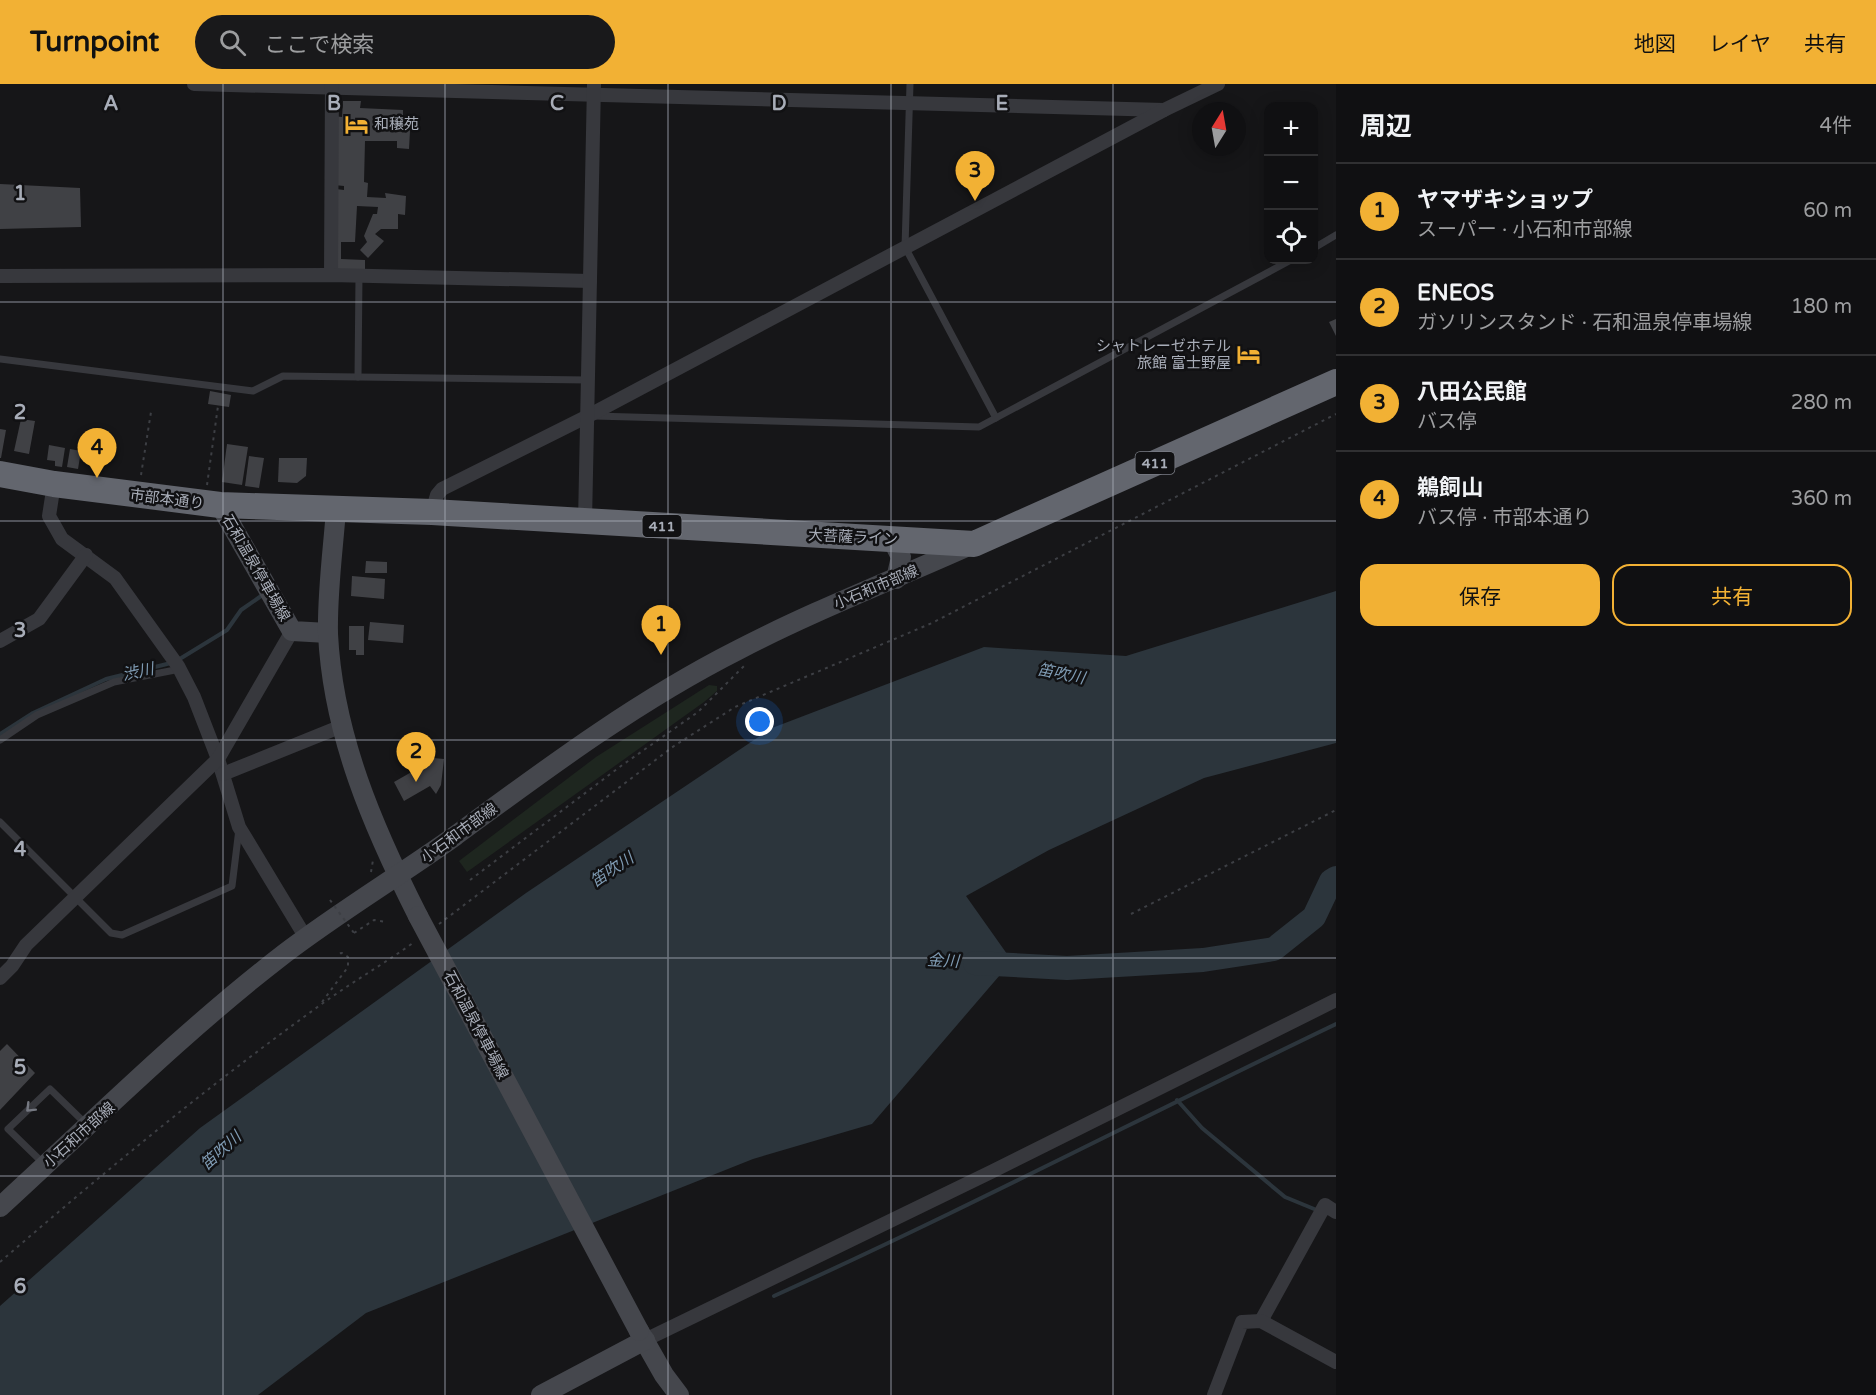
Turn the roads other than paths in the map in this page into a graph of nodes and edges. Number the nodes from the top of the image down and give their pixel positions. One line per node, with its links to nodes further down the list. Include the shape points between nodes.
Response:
1 (194, 84): 4 (street)
2 (910, 84): 6 (lane)
3 (1218, 84): 7 (street)
4 (332, 85): 5 (street); 12 (street)
5 (594, 89): 6 (street); 15 (street)
6 (910, 102): 7 (street); 10 (lane)
7 (1164, 110): 10 (street)
8 (1336, 236): 9 (lane)
9 (1318, 246)
10 (905, 247): 20 (street); 21 (lane)
11 (1284, 264): 21 (lane)
12 (331, 275): 13 (street); 14 (street)
13 (0, 276)
14 (359, 276): 15 (street); 17 (lane)
15 (590, 281): 18 (street)
16 (0, 359): 17 (lane, via 253,391 283,376)
17 (358, 377): 18 (lane)
18 (588, 380): 20 (street)
19 (1336, 382): 29 (highway, 大菩薩ライン / 411)
20 (588, 416): 21 (lane, via 979,427); 26 (street, via 442,489); 27 (street)
21 (996, 418)
22 (0, 474): 23 (highway, 市部本通り / 411)
23 (54, 484): 24 (highway, 市部本通り / 411); 30 (street, via 49,516 62,538)
24 (213, 496): 25 (highway, 市部本通り / 411); 32 (main road, 石和温泉停車場線)
25 (336, 510): 26 (highway, 大菩薩ライン / 411); 33 (main road, 石和温泉停車場線)
26 (432, 512): 27 (highway, 大菩薩ライン / 411)
27 (585, 522): 28 (highway, 大菩薩ライン / 411)
28 (892, 539): 29 (highway, 大菩薩ライン / 411); 31 (main road, via 901,557)
29 (974, 544): 31 (main road, 小石和市部線)
30 (86, 555): 34 (street, via 39,619); 35 (street, via 115,578)
31 (896, 579): 42 (main road, 小石和市部線, via 736,650 639,706)
32 (292, 631): 33 (main road, 石和温泉停車場線); 38 (street)
33 (328, 633): 36 (main road, 石和温泉停車場線)
34 (0, 641)
35 (179, 667): 37 (lane, via 114,682 37,715); 38 (street)
36 (342, 726): 39 (street); 42 (main road, 石和温泉停車場線, via 368,809)
37 (0, 740)
38 (218, 759): 39 (street); 43 (street)
39 (223, 774): 41 (street)
40 (0, 822): 43 (lane)
41 (239, 827): 43 (lane, via 231,886 122,935 111,933); 44 (street)
42 (398, 877): 44 (main road, 小石和市部線); 52 (main road, 石和温泉停車場線, bridge)
43 (75, 897): 45 (street, via 26,945)
44 (306, 938): 47 (main road, 小石和市部線, via 212,1014)
45 (0, 978)
46 (1336, 1000): 52 (street, via 992,1172)
47 (87, 1125): 48 (main road, 小石和市部線); 48 (lane, one-way to 48, via 50,1089 8,1130)
48 (45, 1165): 49 (main road, 小石和市部線)
49 (0, 1206)
50 (1327, 1211): 51 (street)
51 (1261, 1321): 53 (street); 57 (street, via 1242,1322)
52 (642, 1336): 54 (main road); 56 (main road, 石和温泉停車場線)
53 (1336, 1362)
54 (562, 1390): 55 (main road)
55 (541, 1395)
56 (680, 1395)
57 (1214, 1395)

